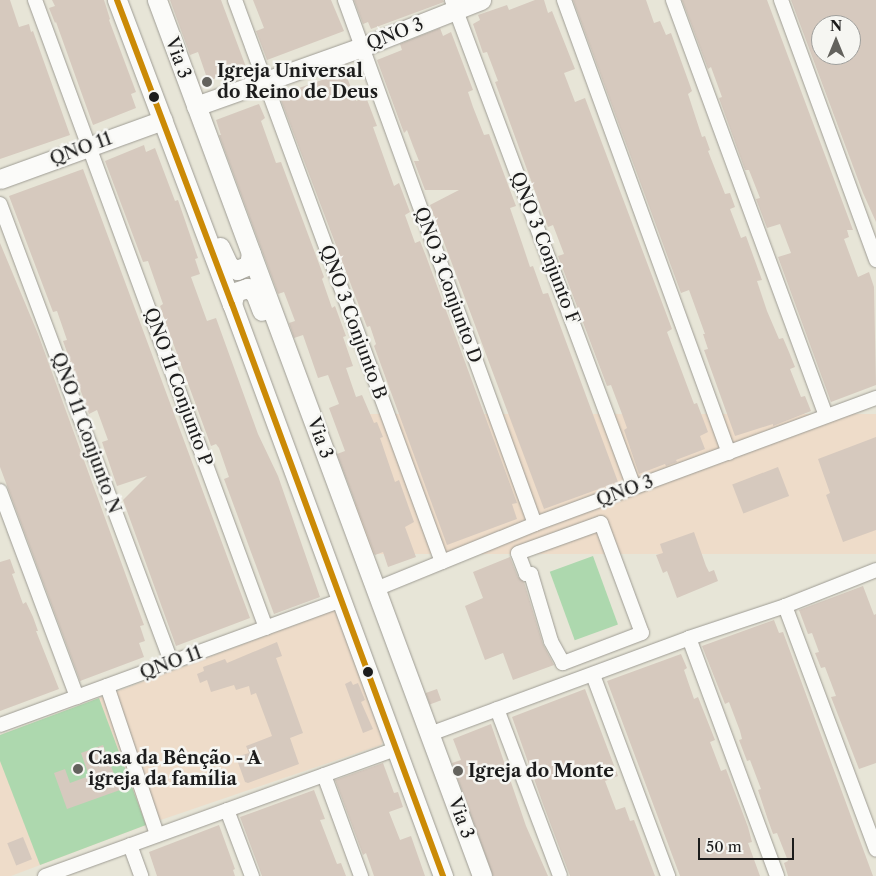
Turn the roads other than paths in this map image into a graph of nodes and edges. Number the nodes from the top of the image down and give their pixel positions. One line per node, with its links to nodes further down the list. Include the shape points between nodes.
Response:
1 (35, 0): 17 (street, QNO 11 Conjunto P)
2 (117, 0): 16 (main road, Via 3)
3 (151, 0): 12 (main road)
4 (157, 0): 12 (main road, Via 3)
5 (235, 0): 14 (street, QNO 3 Conjunto B)
6 (344, 0): 13 (street, QNO 3 Conjunto D)
7 (481, 0): 11 (main road, QNO 3)
8 (564, 0): 27 (street)
9 (673, 0): 25 (street)
10 (781, 0): 22 (street)
11 (454, 5): 13 (main road, QNO 3); 28 (street, QNO 3 Conjunto F)
12 (168, 31): 15 (main road, Via 3)
13 (362, 47): 14 (main road, QNO 3); 31 (street, QNO 3 Conjunto D)
14 (265, 81): 15 (main road, QNO 3); 32 (street, QNO 3 Conjunto B)
15 (196, 106): 21 (main road, Via 3)
16 (163, 120): 17 (main road, QNO 11); 18 (main road, Via 3)
17 (89, 146): 19 (main road, QNO 11); 37 (street, QNO 11 Conjunto P)
18 (176, 154): 21 (main road, via 198,186 229,266 237,270 246,268 251,262); 23 (main road, Via 3)
19 (0, 179)
20 (0, 204): 39 (street, QNO 11 Conjunto N)
21 (251, 253): 26 (main road, Via 3)
22 (876, 260)
23 (232, 304): 26 (main road, via 232,296 238,289 247,288 255,293 286,374); 35 (main road, Via 3)
24 (876, 398): 25 (street, QNO 3)
25 (826, 416): 27 (street, QNO 3)
26 (313, 421): 34 (main road, Via 3)
27 (729, 453): 28 (street, QNO 3)
28 (634, 487): 31 (street, QNO 3)
29 (0, 491): 42 (street)
30 (600, 523): 30 (street, via 518,553 526,574 530,574 551,641 564,663 642,633)
31 (535, 524): 32 (street, QNO 3)
32 (442, 562): 34 (street, QNO 3)
33 (876, 570): 36 (street)
34 (376, 589): 45 (main road, Via 3)
35 (341, 600): 37 (street, QNO 11); 46 (main road, Via 3)
36 (785, 606): 38 (street); 51 (street)
37 (266, 628): 39 (street, QNO 11)
38 (689, 638): 40 (street); 60 (street)
39 (171, 662): 41 (street, QNO 11)
40 (593, 675): 43 (street); 59 (street)
41 (107, 686): 42 (street, QNO 11); 49 (street)
42 (77, 697): 44 (street, QNO 11)
43 (497, 709): 45 (street); 58 (street)
44 (0, 726)
45 (430, 734): 57 (main road, Via 3)
46 (396, 749): 47 (street); 56 (main road, Via 3)
47 (324, 775): 48 (street); 55 (street)
48 (227, 810): 49 (street); 54 (street)
49 (157, 835): 50 (street)
50 (130, 846): 52 (street); 53 (street)
51 (876, 850)
52 (45, 876)
53 (141, 876)
54 (252, 876)
55 (361, 876)
56 (445, 876)
57 (482, 876)
58 (560, 876)
59 (668, 876)
60 (777, 876)

